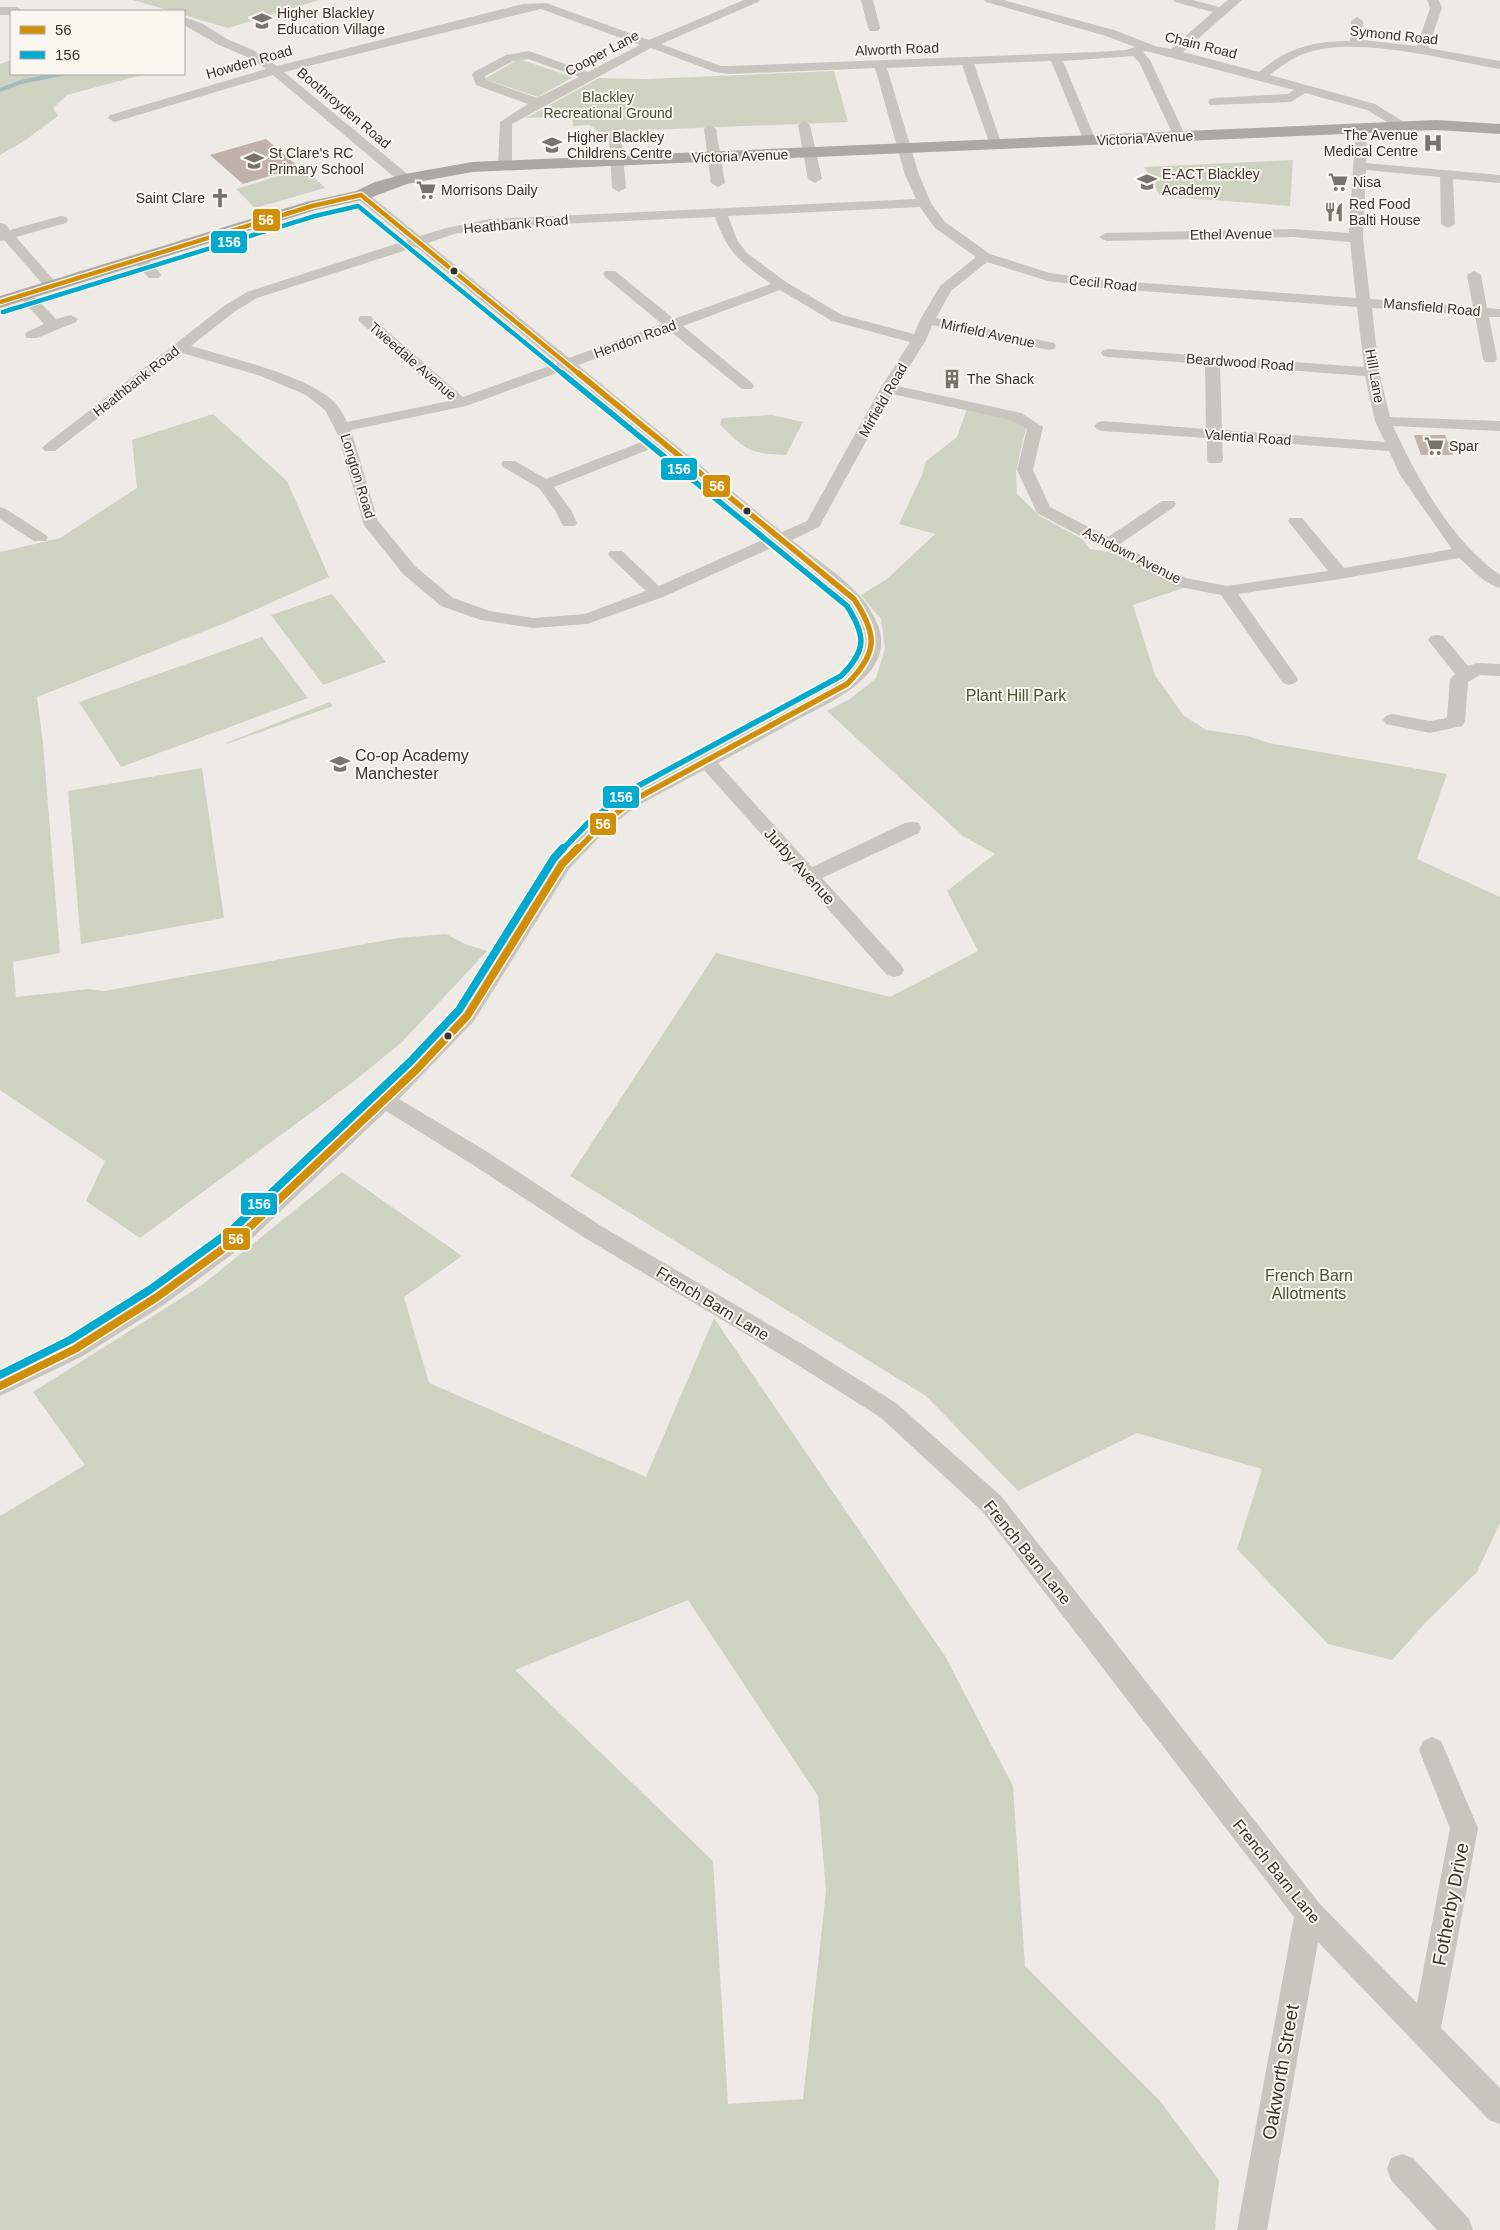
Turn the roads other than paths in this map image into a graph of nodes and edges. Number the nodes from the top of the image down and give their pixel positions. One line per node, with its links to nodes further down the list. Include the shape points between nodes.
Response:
1 (754, 0): 11 (street, Cooper Lane)
2 (867, 0): 10 (street)
3 (990, 0): 13 (street, Chain Road, via 1110,33)
4 (1179, 0): 7 (street)
5 (1236, 0): 7 (street)
6 (1433, 0): 14 (street, via 1436,8)
7 (1221, 11): 15 (street)
8 (185, 21): 20 (street, Boothroyden Road, via 249,53)
9 (1358, 21): 12 (street)
10 (874, 28)
11 (652, 43): 18 (street, Alworth Road, via 730,70); 20 (street, Howden Road, via 542,5); 21 (street, Cooper Lane)
12 (1356, 44): 14 (street, Symond Road); 22 (street, Symond Road, via 1311,48 1286,57)
13 (1140, 50): 15 (street, Chain Road); 16 (street, Alworth Road, via 1122,55); 33 (street)
14 (1421, 51): 19 (street, Symond Road)
15 (1174, 53): 22 (street, Chain Road)
16 (1056, 58): 17 (street, Alworth Road); 34 (street)
17 (967, 61): 18 (street, Alworth Road); 35 (street)
18 (880, 64): 36 (street, Cecil Road)
19 (1500, 65)
20 (275, 70): 26 (street, Howden Road); 43 (street, Boothroyden Road)
21 (589, 76): 25 (street, Cooper Lane); 25 (street, via 529,55 510,58 478,75 480,82)
22 (1262, 76): 23 (street, Chain Road)
23 (1304, 88): 24 (street, via 1295,96 1286,98); 28 (street, Chain Road, via 1371,107)
24 (1214, 102)
25 (538, 103): 40 (street, Cooper Lane, via 506,122)
26 (114, 118)
27 (804, 125): 37 (street)
28 (1402, 127): 30 (main road, Victoria Avenue); 31 (main road, Victoria Avenue)
29 (710, 129): 38 (street)
30 (1359, 129): 33 (main road, Victoria Avenue); 41 (street, Hill Lane)
31 (1500, 129)
32 (615, 133): 39 (street)
33 (1180, 137): 34 (main road, Victoria Avenue)
34 (1090, 141): 35 (main road, Victoria Avenue)
35 (996, 145): 36 (main road, Victoria Avenue)
36 (904, 149): 37 (main road, Victoria Avenue); 49 (street, Cecil Road)
37 (809, 153): 38 (main road, Victoria Avenue); 45 (street)
38 (714, 157): 39 (main road, Victoria Avenue); 46 (street)
39 (616, 161): 40 (main road, Victoria Avenue); 47 (street)
40 (505, 166): 43 (main road, Victoria Avenue, via 460,169)
41 (1360, 166): 42 (street); 55 (street, Hill Lane)
42 (1446, 174): 44 (street); 52 (street)
43 (405, 179): 48 (main road, Victoria Avenue)
44 (1500, 179)
45 (816, 180)
46 (718, 183)
47 (619, 188)
48 (361, 195): 56 (street); 58 (main road, Victoria Avenue, via 312,206)
49 (924, 203): 50 (street, Heathbank Road); 57 (street, Cecil Road, via 940,225)
50 (720, 213): 56 (street, Heathbank Road, via 490,223); 62 (street, via 730,240 742,256)
51 (61, 220): 53 (street)
52 (1448, 224)
53 (2, 233): 63 (street)
54 (1106, 237): 55 (street, Ethel Avenue, via 1292,233)
55 (1356, 238): 66 (street, Hill Lane)
56 (418, 242): 77 (street, Heathbank Road, via 252,295); 81 (street)
57 (985, 257): 66 (street, Cecil Road, via 1048,277 1102,284); 71 (street, Mirfield Road, via 945,289)
58 (139, 260): 60 (street); 63 (main road, Victoria Avenue)
59 (610, 274): 73 (street)
60 (154, 275)
61 (1474, 275): 67 (street)
62 (781, 284): 73 (street, Hendon Road); 75 (street, via 838,318)
63 (52, 286): 64 (main road, Victoria Avenue)
64 (24, 294): 65 (main road, Victoria Avenue); 72 (street)
65 (0, 302)
66 (1364, 302): 67 (street, Mansfield Road); 82 (street, Hill Lane)
67 (1481, 311): 68 (street, Mansfield Road); 80 (street)
68 (1500, 313)
69 (71, 318): 72 (street)
70 (365, 319): 85 (street, Tweedale Avenue)
71 (927, 320): 75 (street, Mirfield Road); 76 (street, Mirfield Avenue)
72 (53, 324): 74 (street)
73 (674, 326): 81 (street, Hendon Road); 83 (street)
74 (32, 335)
75 (919, 340): 84 (street, Mirfield Road)
76 (1049, 346)
77 (179, 347): 89 (street, Longton Road, via 266,372 311,392 331,407); 92 (street, Heathbank Road)
78 (1108, 353): 79 (street, Beardwood Road)
79 (1212, 360): 82 (street, Beardwood Road); 90 (street)
80 (1490, 360)
81 (566, 364): 85 (street, Hendon Road); 91 (street)
82 (1372, 372): 86 (street, Hill Lane)
83 (747, 386)
84 (888, 389): 102 (street, Mirfield Road, via 813,524); 103 (street, Ashdown Avenue, via 1016,416 1035,428 1024,470 1043,510)
85 (461, 404): 89 (street, Hendon Road)
86 (1383, 421): 88 (street); 93 (street, Hill Lane)
87 (1102, 426): 90 (street, Valentia Road)
88 (1500, 426)
89 (343, 427): 109 (street, Longton Road, via 370,522 409,570 447,602 487,616 533,623 587,619)
90 (1214, 435): 93 (street, Valentia Road); 94 (street)
91 (660, 440): 96 (street); 102 (street)
92 (50, 448)
93 (1394, 448): 104 (street, Hill Lane, via 1408,475)
94 (1215, 460)
95 (509, 464): 96 (street)
96 (545, 485): 100 (street)
97 (1168, 504): 103 (street)
98 (0, 512): 101 (street)
99 (1296, 521): 106 (street)
100 (569, 523)
101 (40, 538)
102 (780, 540): 109 (street, Longton Road); 115 (street, via 867,616 874,641 871,653 865,667 847,684)
103 (1109, 544): 108 (street, Ashdown Avenue, via 1180,582)
104 (1462, 552): 106 (street, Ashdown Avenue); 107 (street, Hill Lane)
105 (616, 554): 109 (street)
106 (1340, 574): 108 (street, Ashdown Avenue)
107 (1500, 583)
108 (1227, 591): 113 (street)
109 (656, 593)
110 (1418, 644): 112 (street, via 1444,639)
111 (1500, 670): 112 (street, via 1477,669)
112 (1466, 675): 114 (street, via 1459,679 1456,722 1430,727)
113 (1289, 679)
114 (1392, 720)
115 (706, 761): 117 (street, Jurby Avenue); 119 (street, via 632,801 601,823 582,842 562,864 467,1016)
116 (912, 828): 117 (street)
117 (809, 876): 118 (street, Jurby Avenue)
118 (894, 970)
119 (384, 1100): 120 (street, via 238,1238 157,1297 83,1344); 122 (street, French Barn Lane, via 888,1410 992,1504)
120 (0, 1386)
121 (1432, 1750): 123 (street, Fotherby Drive, via 1464,1828)
122 (1309, 1914): 123 (street, French Barn Lane); 126 (street, Oakworth Street)
123 (1426, 2033): 124 (street, French Barn Lane)
124 (1500, 2109)
125 (1402, 2169): 127 (street)
126 (1252, 2230)
127 (1458, 2230)

